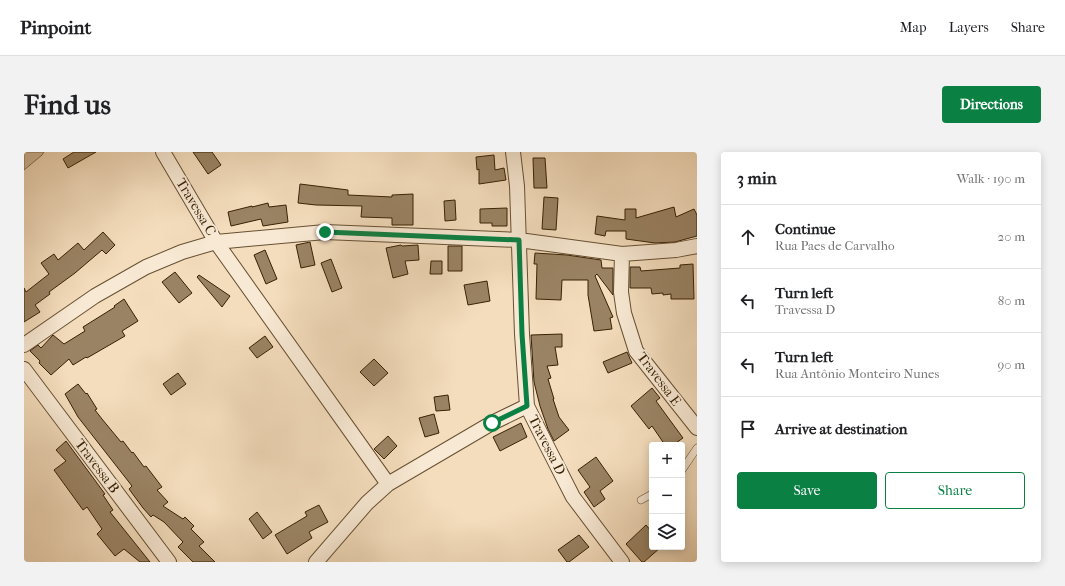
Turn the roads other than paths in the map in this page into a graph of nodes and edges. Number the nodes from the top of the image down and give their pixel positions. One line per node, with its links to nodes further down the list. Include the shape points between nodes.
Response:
1 (163, 152): 4 (street, Travessa C)
2 (513, 152): 3 (street, Travessa D)
3 (519, 240): 4 (street, via 325,232); 6 (street); 9 (street, Travessa D)
4 (216, 242): 7 (street, via 182,252 146,267 95,296); 13 (street, Travessa C)
5 (697, 246): 6 (street)
6 (622, 254): 10 (street, Travessa E, via 621,292 624,313 636,351)
7 (24, 345)
8 (24, 369): 16 (street, Travessa B)
9 (527, 406): 13 (street, via 492,423); 18 (street, Travessa D, via 574,497)
10 (697, 428)
11 (697, 448): 12 (lane)
12 (685, 466)
13 (388, 484): 17 (street, via 367,503)
14 (649, 496): 15 (lane)
15 (641, 500)
16 (169, 562)
17 (316, 562)
18 (622, 562)

